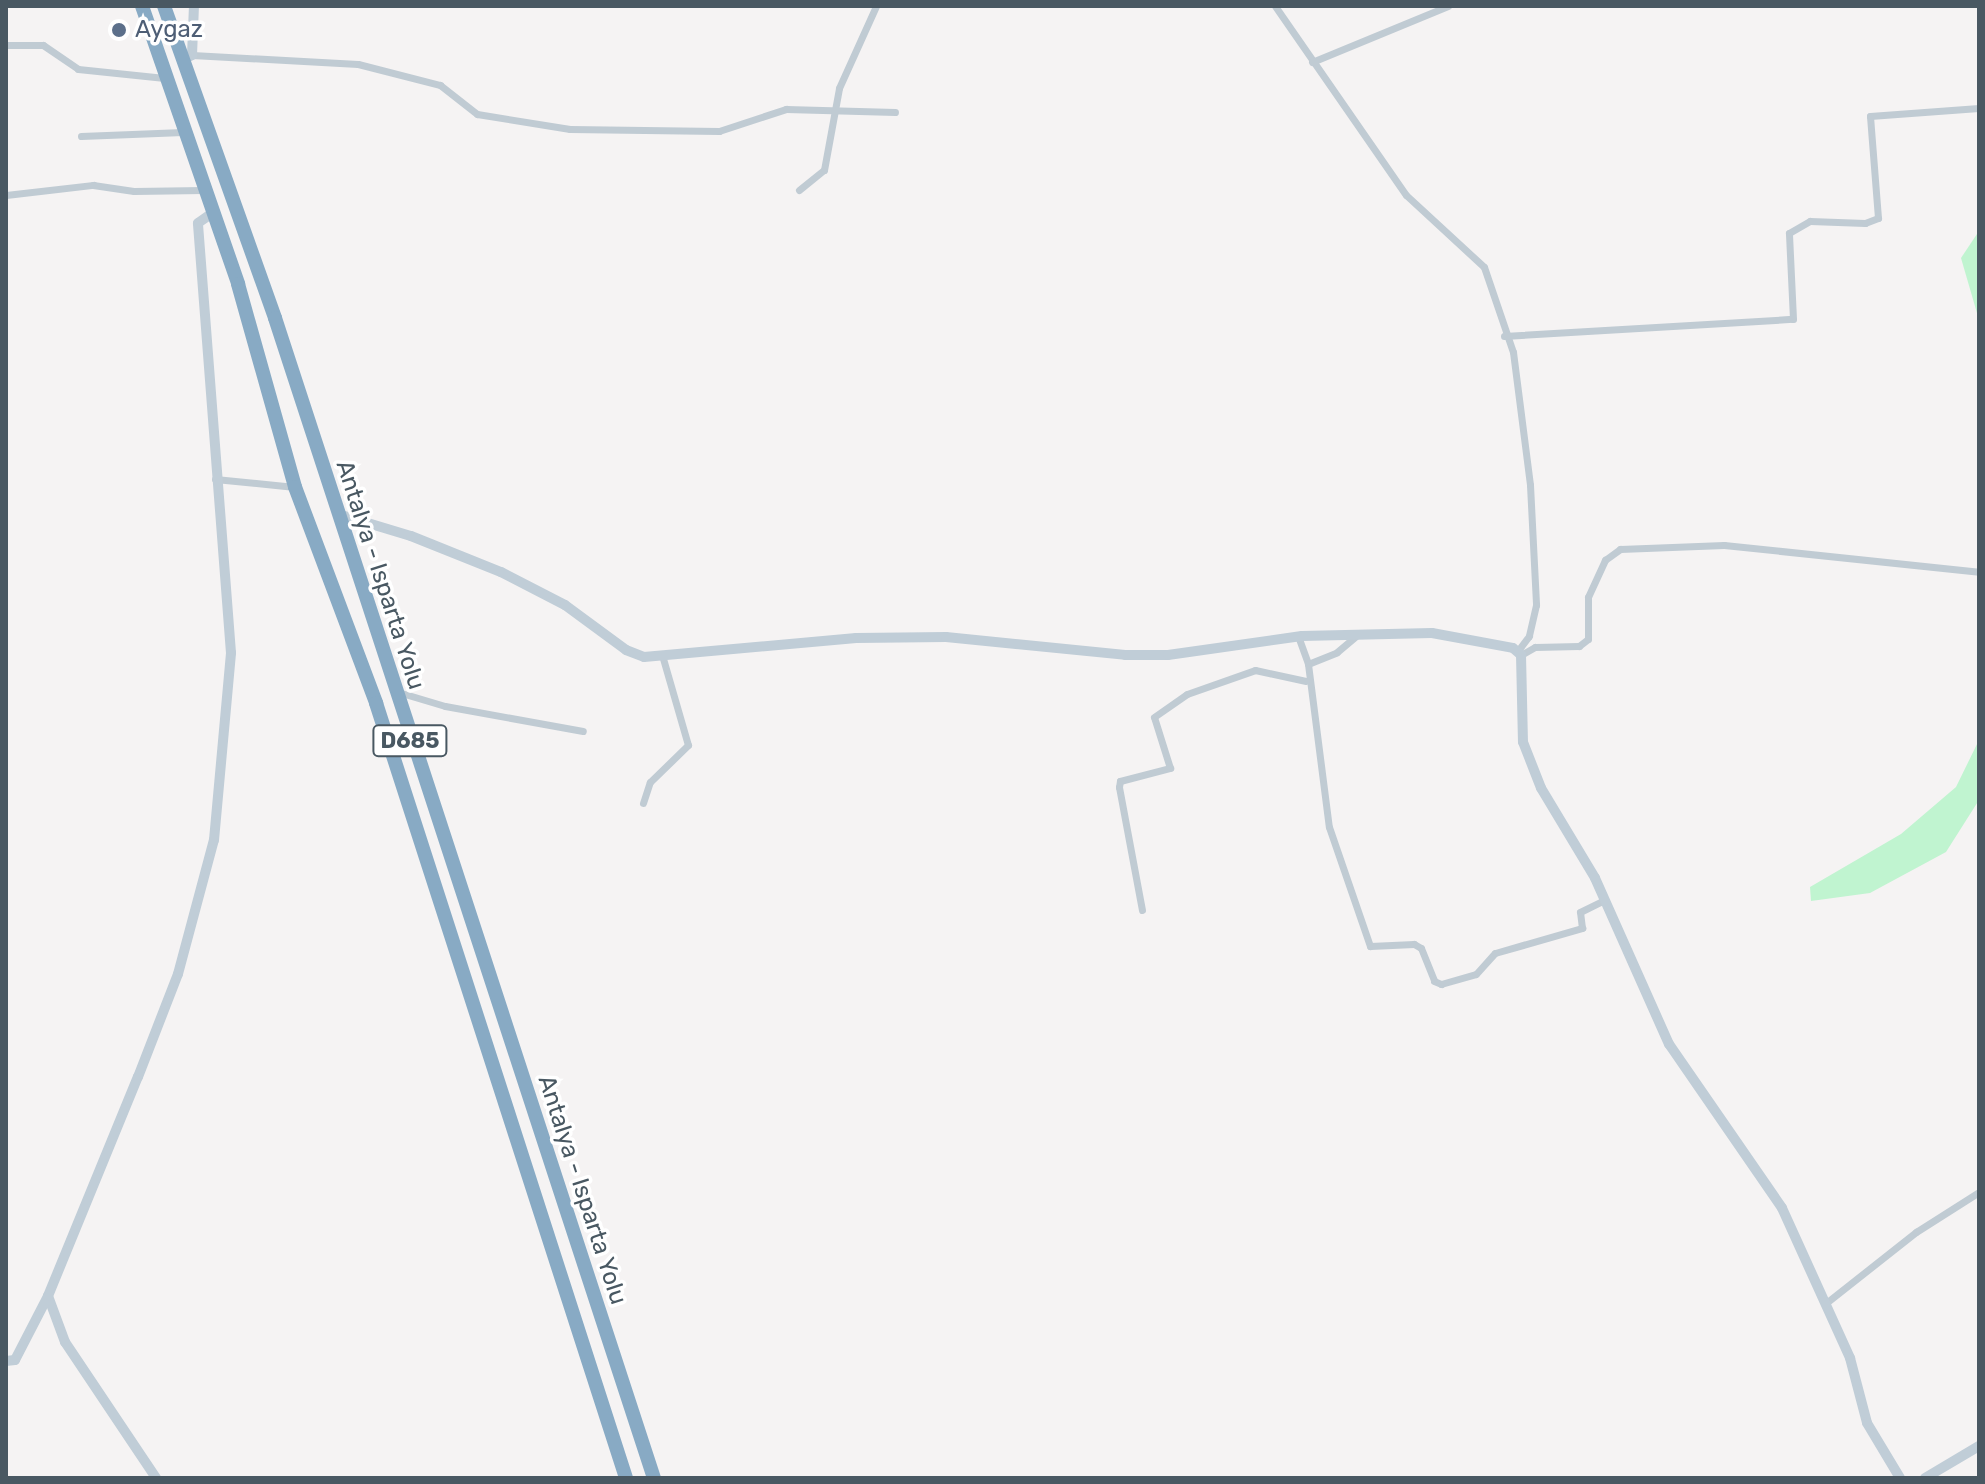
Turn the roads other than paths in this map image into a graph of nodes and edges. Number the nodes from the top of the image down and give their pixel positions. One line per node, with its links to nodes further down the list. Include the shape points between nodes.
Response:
1 (142, 6): 10 (highway, Antalya - Isparta Yolu / D685)
2 (164, 6): 8 (highway, Antalya - Isparta Yolu / D685)
3 (194, 6): 8 (street)
4 (876, 6): 12 (street)
5 (1275, 6): 9 (street)
6 (1448, 6): 9 (street)
7 (6, 45): 10 (street, via 43,45 78,69)
8 (187, 58): 12 (street, via 358,64 440,85 477,114 570,129 719,131 786,109); 23 (highway, Antalya - Isparta Yolu / D685)
9 (1312, 62): 20 (street, via 1406,195 1484,267)
10 (165, 78): 14 (highway, Antalya - Isparta Yolu / D685)
11 (1979, 108): 20 (street, via 1870,116 1878,218 1865,223 1810,221 1789,233 1793,319)
12 (835, 109): 13 (street); 17 (street, via 824,170)
13 (895, 112)
14 (183, 132): 15 (street); 16 (highway, Antalya - Isparta Yolu / D685)
15 (81, 136)
16 (203, 190): 18 (street, via 134,191 93,185); 19 (highway, Antalya - Isparta Yolu / D685)
17 (799, 190)
18 (6, 195)
19 (211, 214): 21 (street, via 198,223); 22 (highway, Antalya - Isparta Yolu / D685, via 238,284)
20 (1504, 336): 27 (street, via 1513,352 1537,567 1534,621)
21 (215, 479): 22 (street); 37 (street, via 231,653 214,840 178,974)
22 (295, 487): 42 (highway, Antalya - Isparta Yolu / D685, via 376,703)
23 (338, 514): 28 (street, via 501,572 565,605 626,650 644,657); 31 (highway, Antalya - Isparta Yolu / D685)
24 (1979, 572): 27 (street, via 1724,545 1620,549 1605,560 1588,597 1588,639 1579,646 1535,647)
25 (1358, 634): 26 (street); 27 (street, via 1432,633); 29 (street, via 1337,652)
26 (1298, 636): 28 (street, via 1168,655 946,637 856,638); 29 (street)
27 (1519, 654): 34 (street, via 1523,742 1541,788)
28 (662, 655): 33 (street, via 688,745 650,782)
29 (1308, 664): 30 (street)
30 (1306, 681): 34 (street, via 1329,827 1370,946 1414,944 1421,948 1434,981 1441,984 1476,974 1495,953 1582,928 1580,912); 35 (street, via 1255,670 1187,694 1154,717 1170,768 1120,781 1119,787)
31 (392, 690): 32 (street, via 445,706); 43 (highway, Antalya - Isparta Yolu / D685)
32 (583, 731)
33 (643, 803)
34 (1605, 900): 38 (street, via 1669,1044 1782,1208)
35 (1142, 910)
36 (1979, 1192): 38 (street, via 1916,1232)
37 (48, 1296): 39 (street, via 15,1360); 41 (street, via 65,1342)
38 (1826, 1303): 44 (street, via 1850,1358 1867,1423)
39 (6, 1361)
40 (1979, 1446): 45 (street)
41 (156, 1478)
42 (626, 1478)
43 (654, 1478)
44 (1899, 1478)
45 (1925, 1478)

